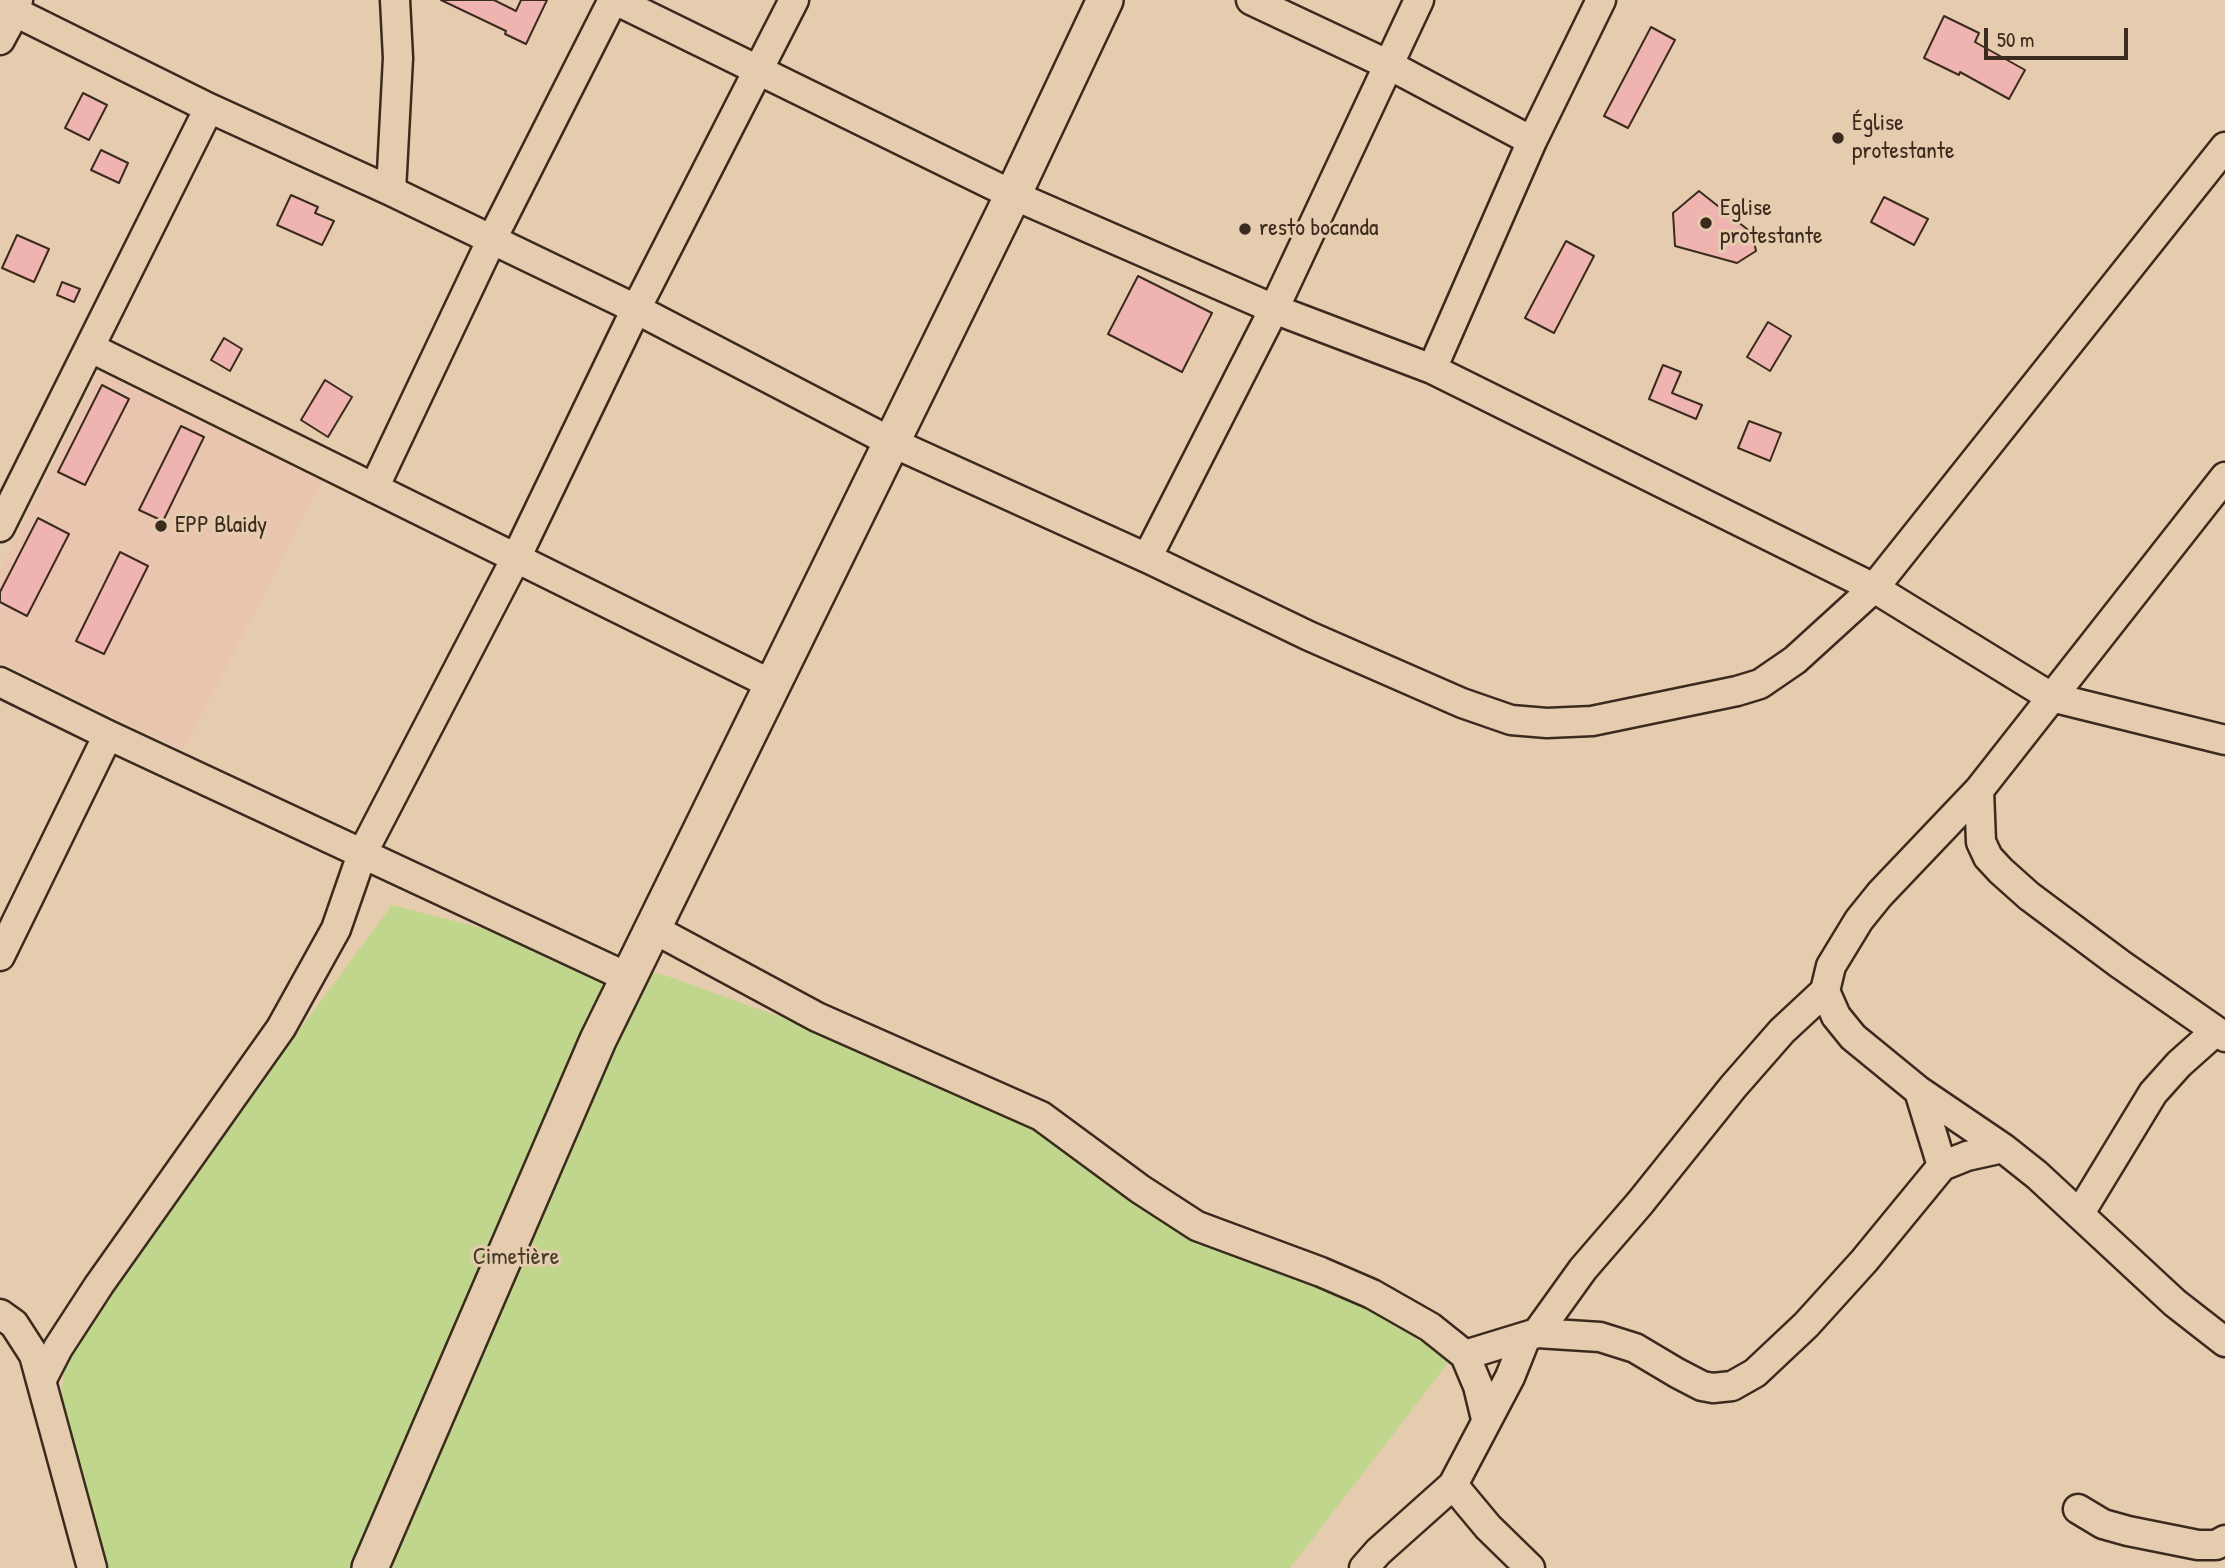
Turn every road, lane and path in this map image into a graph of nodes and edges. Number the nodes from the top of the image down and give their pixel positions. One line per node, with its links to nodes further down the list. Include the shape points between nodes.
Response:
1 (396, 0): 15 (street, via 398,58)
2 (614, 0): 11 (street); 17 (street)
3 (794, 0): 11 (street)
4 (1105, 0): 16 (main road)
5 (1251, 0): 10 (street)
6 (1419, 0): 10 (street)
7 (1601, 0): 13 (street)
8 (11, 6): 9 (street); 12 (street)
9 (0, 40)
10 (1389, 65): 13 (street); 19 (street)
11 (759, 69): 16 (street); 18 (street)
12 (209, 108): 15 (street); 20 (street)
13 (1532, 141): 21 (street)
14 (2225, 147): 28 (street)
15 (391, 191): 17 (street)
16 (1013, 195): 19 (street); 22 (main road)
17 (492, 239): 18 (street); 24 (street)
18 (636, 309): 22 (street); 26 (street)
19 (1274, 309): 21 (street); 27 (street)
20 (91, 348): 24 (street); 25 (street)
21 (1432, 369): 28 (street)
22 (891, 442): 27 (street); 30 (main road)
23 (2225, 477): 31 (street)
24 (374, 488): 26 (street)
25 (0, 527)
26 (516, 558): 30 (street); 35 (street)
27 (1147, 558): 28 (street, via 1462,703 1511,719 1547,723 1592,721 1760,684 1795,660)
28 (1874, 588): 31 (street)
29 (0, 682): 32 (street)
30 (773, 685): 36 (main road)
31 (2051, 697): 33 (street); 34 (street)
32 (108, 736): 35 (street); 37 (street)
33 (2225, 740)
34 (1979, 790): 39 (street, via 1859,919 1832,966); 40 (street, via 1981,842 2001,871 2120,964)
35 (362, 854): 38 (street); 49 (street, via 336,929 281,1028 99,1284)
36 (652, 928): 38 (main road); 48 (street, via 817,1017 1041,1116 1197,1226 1372,1294 1430,1327)
37 (4, 939)
38 (629, 978): 55 (main road)
39 (1825, 991): 41 (street, via 1836,1016 1853,1037); 46 (street, via 1733,1087)
40 (2220, 1034): 44 (street, via 2179,1064 2153,1093)
41 (1919, 1091): 42 (street); 43 (street)
42 (2003, 1148): 43 (street); 44 (street)
43 (1942, 1166): 46 (street, via 1833,1296 1743,1382 1713,1388 1623,1343 1591,1336)
44 (2080, 1213): 47 (street, via 2175,1303)
45 (0, 1314): 49 (street, via 22,1334)
46 (1532, 1335): 48 (street); 50 (street)
47 (2225, 1342)
48 (1465, 1355): 50 (street)
49 (41, 1381): 54 (street)
50 (1486, 1419): 51 (street)
51 (1453, 1485): 56 (street); 57 (street)
52 (2078, 1509): 53 (street, via 2103,1524 2128,1531 2198,1545)
53 (2225, 1540)
54 (92, 1568)
55 (370, 1568)
56 (1364, 1568)
57 (1530, 1568)

